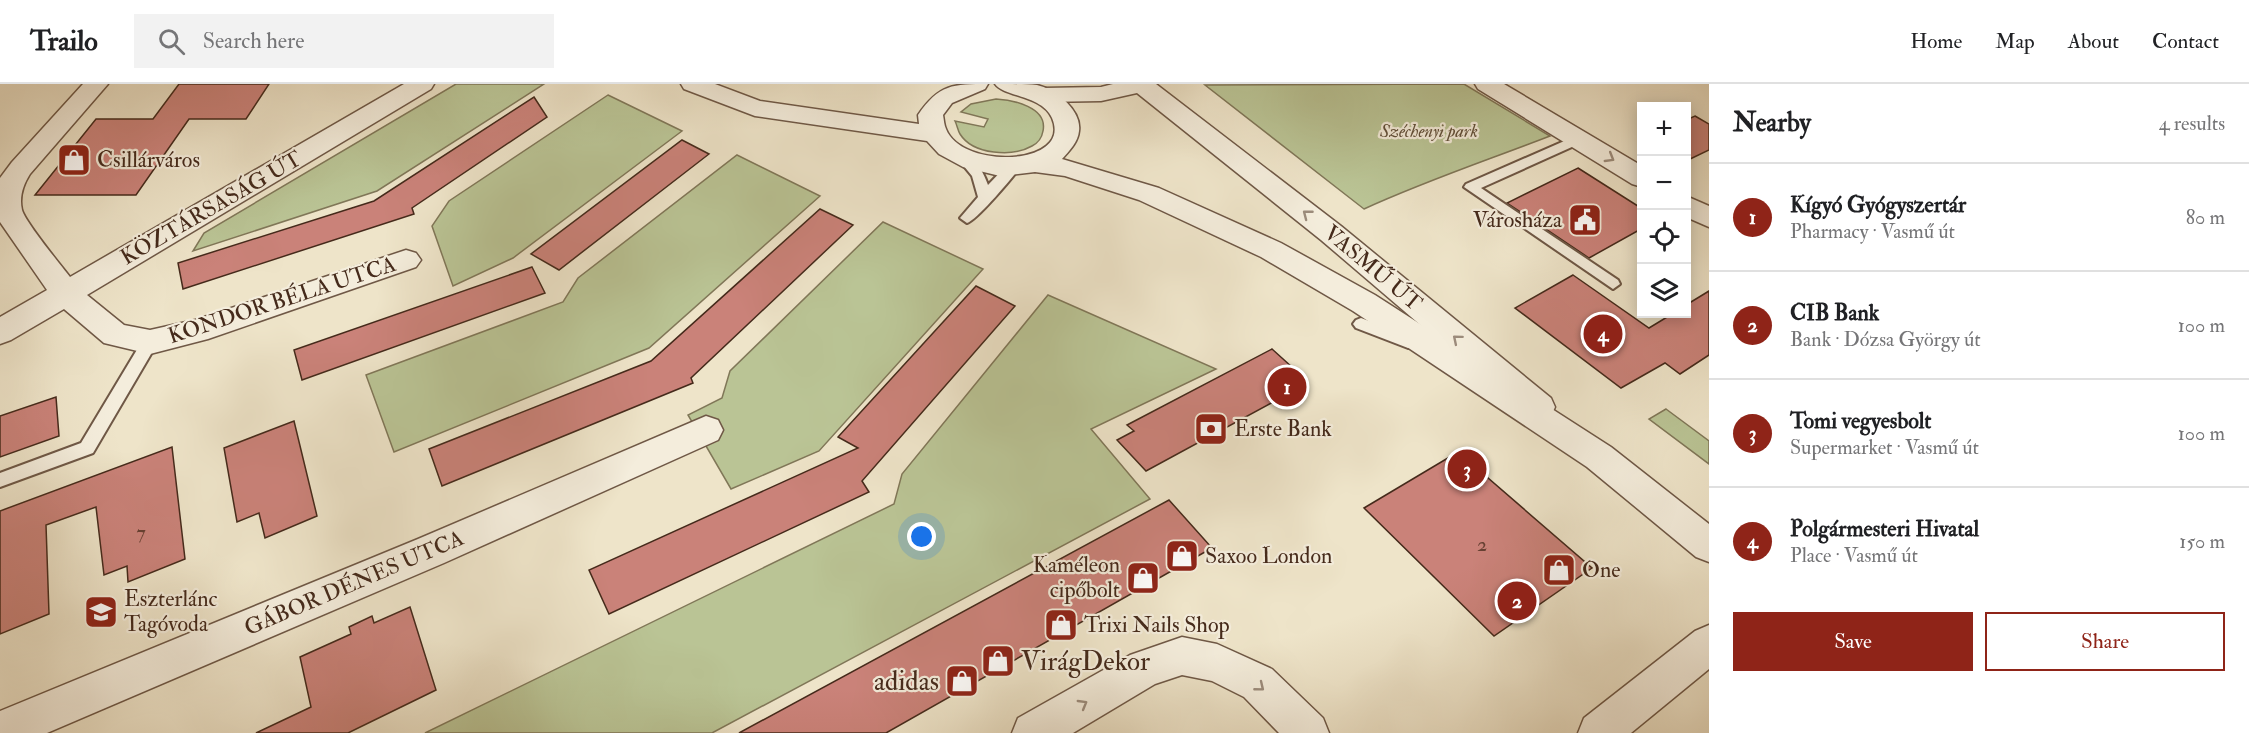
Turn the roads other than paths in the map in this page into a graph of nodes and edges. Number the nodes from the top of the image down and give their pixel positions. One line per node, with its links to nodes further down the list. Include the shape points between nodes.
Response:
1 (422, 84): 23 (street, KÖZTÁRSASÁG ÚT)
2 (693, 84): 9 (street, via 755,108)
3 (1012, 84): 8 (street)
4 (1487, 84): 12 (street)
5 (1144, 85): 8 (street, via 1101,94); 10 (street, via 1090,105); 29 (street, VASMŰ ÚT, one-way to 5, via 1331,233)
6 (97, 86): 23 (street, KONDOR BÉLA UTCA, via 21,168 10,184 7,198 9,214)
7 (954, 91): 9 (street, via 899,112); 11 (street, via 931,114)
8 (1042, 95): 10 (street, VASMŰ ÚT, via 1056,106)
9 (829, 120): 11 (street)
10 (1066, 126): 14 (street, via 1062,144 1051,154); 16 (street, VASMŰ ÚT, via 1084,151)
11 (933, 134): 13 (street, via 951,152)
12 (1578, 139): 15 (street, one-way to 15); 22 (lane, via 1471,187)
13 (965, 159): 14 (street, VASMŰ ÚT, via 986,165); 17 (lane, via 978,175)
14 (1024, 164): 16 (street, VASMŰ ÚT, via 1068,168); 17 (lane, via 996,183)
15 (1637, 175)
16 (1149, 194): 27 (street, VASMŰ ÚT, via 1271,250 1365,303)
17 (986, 199): 19 (lane)
18 (1691, 208): 20 (street)
19 (968, 218)
20 (1709, 218)
21 (406, 261): 26 (street, KONDOR BÉLA UTCA, via 197,332)
22 (1613, 284)
23 (66, 294): 25 (street, KÖZTÁRSASÁG ÚT); 26 (street, KONDOR BÉLA UTCA, via 115,335)
24 (1361, 324): 27 (lane)
25 (0, 332)
26 (150, 342): 30 (lane, via 87,448)
27 (1446, 357): 29 (street, VASMŰ ÚT)
28 (706, 430): 33 (street, GÁBOR DÉNES UTCA)
29 (1599, 457): 31 (street, VASMŰ ÚT)
30 (0, 480)
31 (1709, 546)
32 (1709, 644): 36 (street)
33 (0, 732)
34 (1032, 733): 35 (street, one-way to 35, via 1144,669 1182,656 1218,663 1258,683)
35 (1308, 733)
36 (1599, 733)

